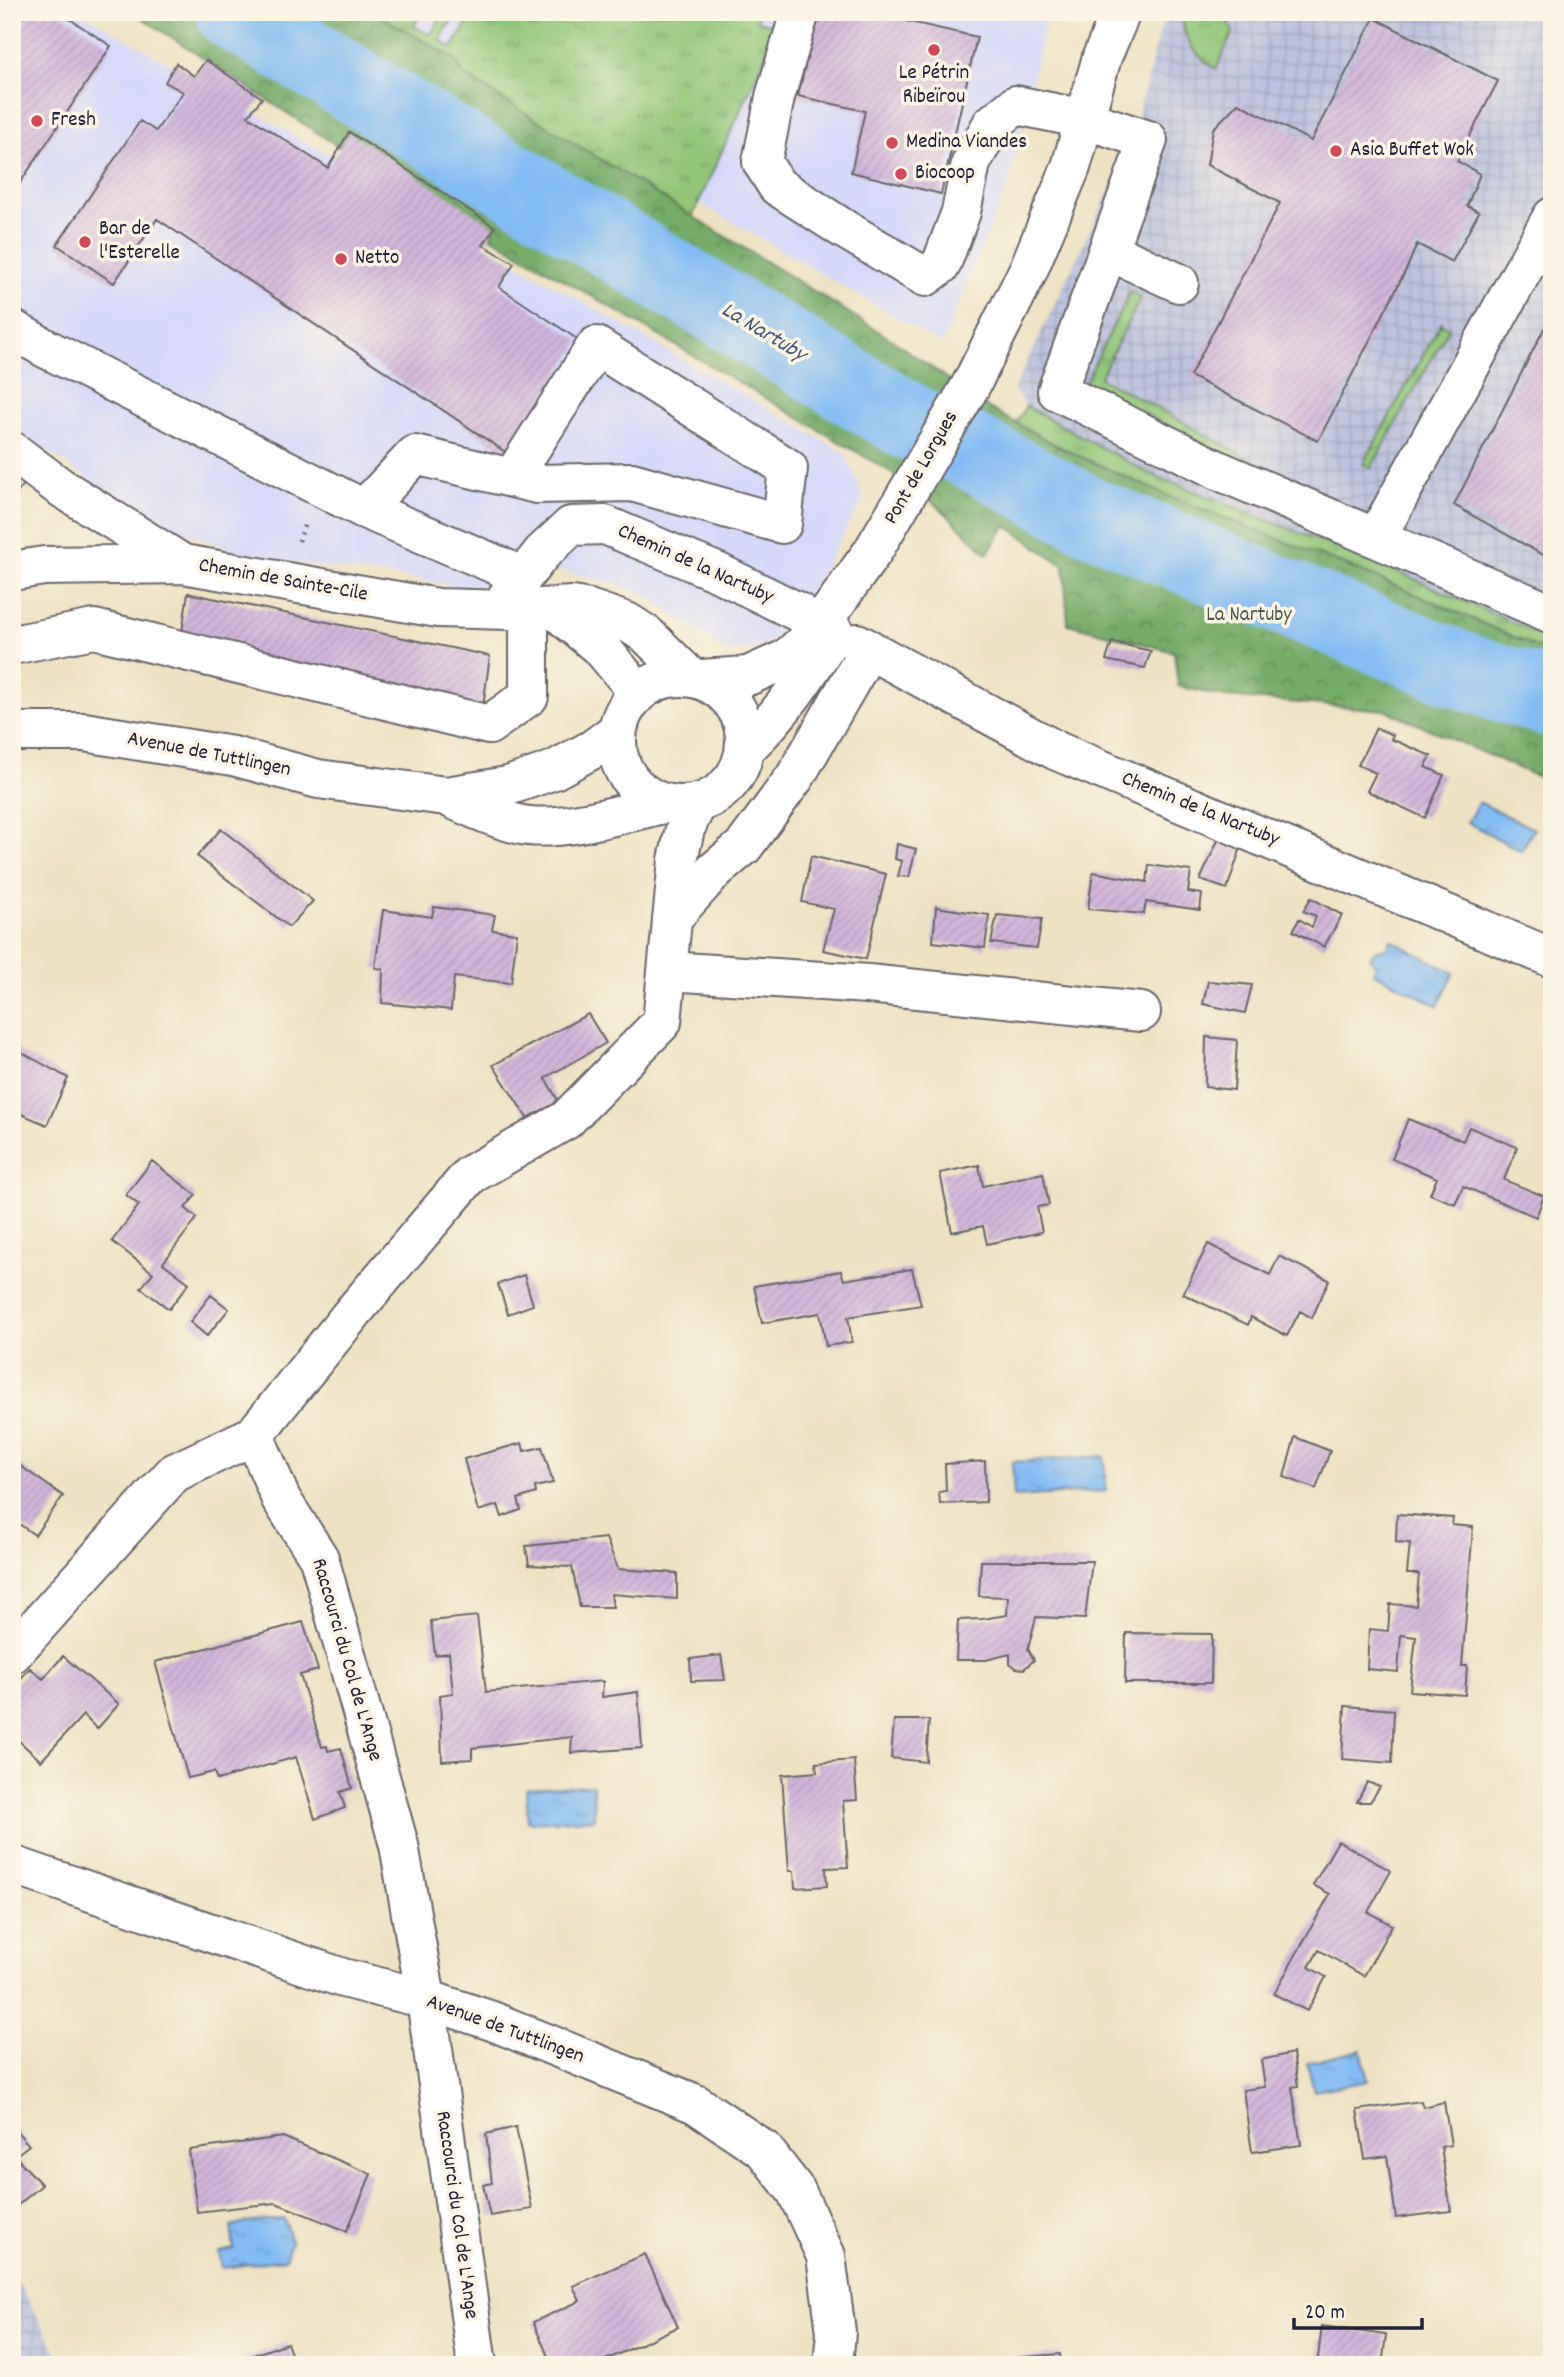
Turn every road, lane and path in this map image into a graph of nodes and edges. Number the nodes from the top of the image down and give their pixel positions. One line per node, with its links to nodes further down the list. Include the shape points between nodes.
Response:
1 (800, 12): 5 (main road, via 762,162 777,186 925,277 941,265 961,212 971,163 992,124 1016,104)
2 (1110, 12): 4 (main road)
3 (1121, 12): 4 (main road)
4 (1102, 57): 5 (main road, Pont de Lorgues)
5 (1084, 119): 7 (main road, via 1148,140); 14 (main road, Pont de Lorgues, via 1071,167 1027,273 971,384)
6 (1552, 217): 13 (main road)
7 (1109, 251): 8 (main road); 13 (main road, via 1057,391 1220,471)
8 (1179, 283)
9 (12, 329): 12 (main road)
10 (12, 451): 15 (main road)
11 (512, 478): 11 (main road, via 537,484 632,482 782,524 788,468 596,346); 12 (main road, via 415,455)
12 (364, 509): 17 (main road)
13 (1376, 538): 19 (main road)
14 (873, 551): 21 (main road, via 818,628 786,659 748,676); 25 (main road, via 845,613 799,690)
15 (183, 564): 16 (main road, Chemin de Sainte-Cile, via 44,566); 17 (main road, Chemin de Sainte-Cile, via 438,608)
16 (12, 571)
17 (529, 601): 18 (main road, Chemin de la Nartuby, via 542,553 570,526 605,525); 20 (main road, via 529,696 489,725 94,629); 21 (main road, Chemin de Sainte-Cile, via 589,609 627,622); 22 (main road, via 603,649)
18 (800, 613)
19 (1552, 614)
20 (12, 645)
21 (695, 678): 22 (main road, via 662,680); 25 (main road, via 720,689 736,706 744,727)
22 (638, 692): 23 (main road, via 624,710)
23 (617, 731): 26 (main road, Avenue de Tuttlingen, via 554,771 508,786); 27 (main road, via 622,768 632,784 646,796)
24 (12, 732): 26 (main road, Avenue de Tuttlingen, via 84,732 233,756 318,779)
25 (745, 749): 27 (main road, via 730,784 715,796)
26 (446, 796): 27 (main road, Avenue de Tuttlingen, via 520,825 565,826)
27 (680, 804): 28 (main road, via 685,829)
28 (672, 918): 29 (main road, Chemin de la Nartuby, via 714,871 744,846 795,777 863,646 1057,751); 30 (main road)
29 (1552, 958)
30 (668, 971): 31 (main road, via 868,984); 32 (main road, via 662,1023 566,1120 470,1175)
31 (1141, 1012)
32 (254, 1435): 33 (main road, via 174,1473); 35 (main road, Raccourci du Col de L'Ange, via 281,1499 319,1558 399,1845)
33 (12, 1654)
34 (12, 1866): 35 (main road, Avenue de Tuttlingen, via 343,1978)
35 (426, 1999): 36 (main road, Raccourci du Col de L'Ange); 37 (main road, Avenue de Tuttlingen, via 696,2104 764,2151 796,2192 827,2256 836,2332)
36 (477, 2365)
37 (833, 2365)

